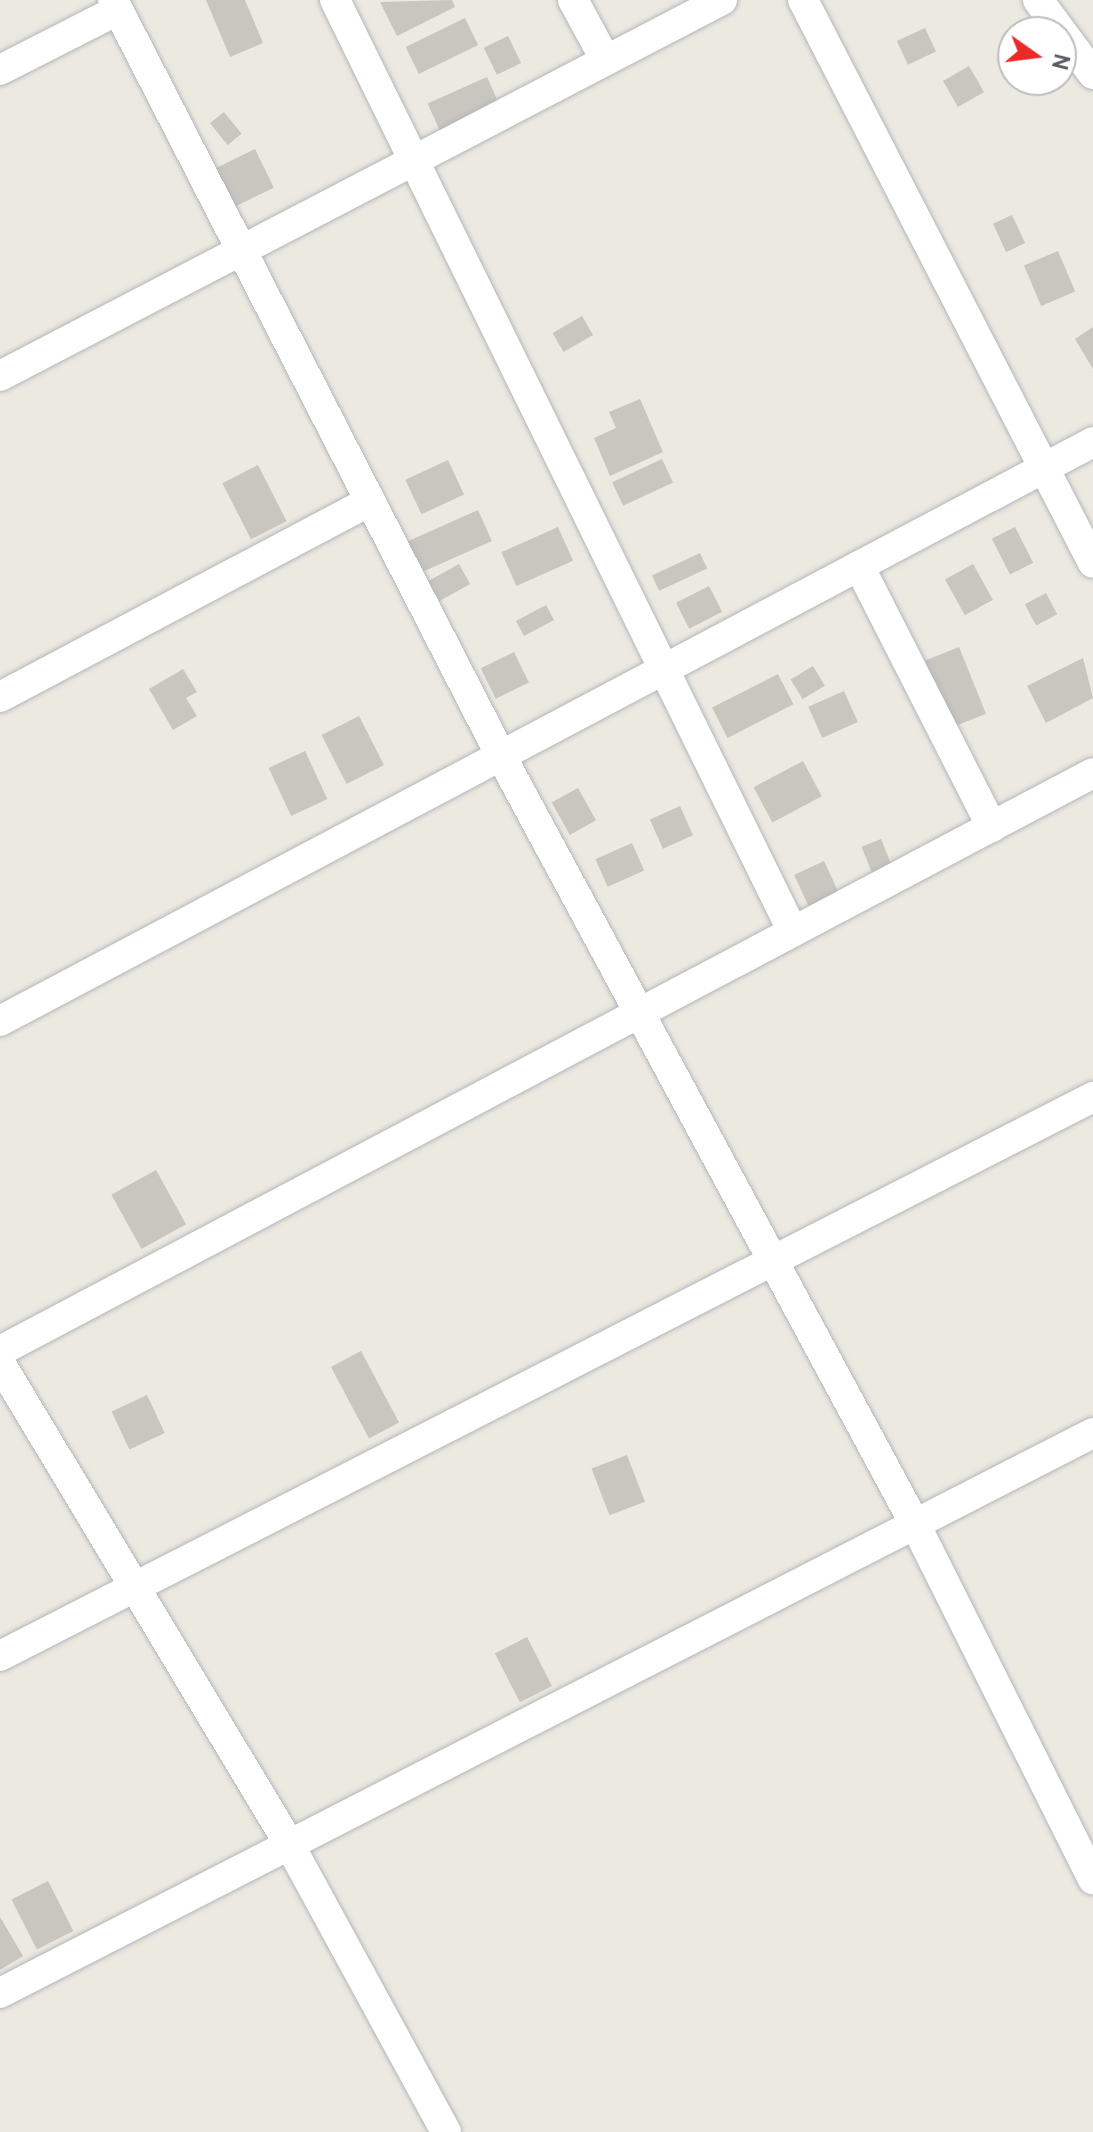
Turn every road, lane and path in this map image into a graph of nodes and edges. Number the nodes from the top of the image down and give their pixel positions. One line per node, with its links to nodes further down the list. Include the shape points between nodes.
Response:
1 (335, 0): 10 (street)
2 (573, 0): 7 (street)
3 (722, 0): 7 (street)
4 (803, 0): 14 (street)
5 (1038, 0): 9 (street)
6 (116, 5): 8 (street); 11 (street)
7 (605, 59): 10 (street)
8 (0, 70)
9 (1093, 74)
10 (416, 164): 11 (street); 18 (street)
11 (241, 250): 12 (street); 15 (street)
12 (0, 376)
13 (1093, 442): 14 (street)
14 (1041, 470): 16 (street); 17 (street)
15 (370, 501): 19 (street); 20 (street)
16 (1093, 563)
17 (859, 566): 18 (street); 22 (street)
18 (664, 669): 20 (street); 23 (street)
19 (0, 697)
20 (501, 756): 24 (street); 25 (street)
21 (1093, 773): 22 (street)
22 (992, 827): 23 (street)
23 (793, 932): 24 (street)
24 (643, 1010): 27 (street); 28 (street)
25 (0, 1021)
26 (1093, 1097): 27 (street)
27 (777, 1264): 31 (street); 32 (street)
28 (0, 1351)
29 (0, 1363): 32 (street)
30 (1093, 1433): 31 (street)
31 (917, 1528): 34 (street); 35 (street)
32 (134, 1586): 33 (street); 34 (street)
33 (0, 1656)
34 (288, 1842): 36 (street); 37 (street)
35 (1093, 1879)
36 (0, 1993)
37 (446, 2132)

